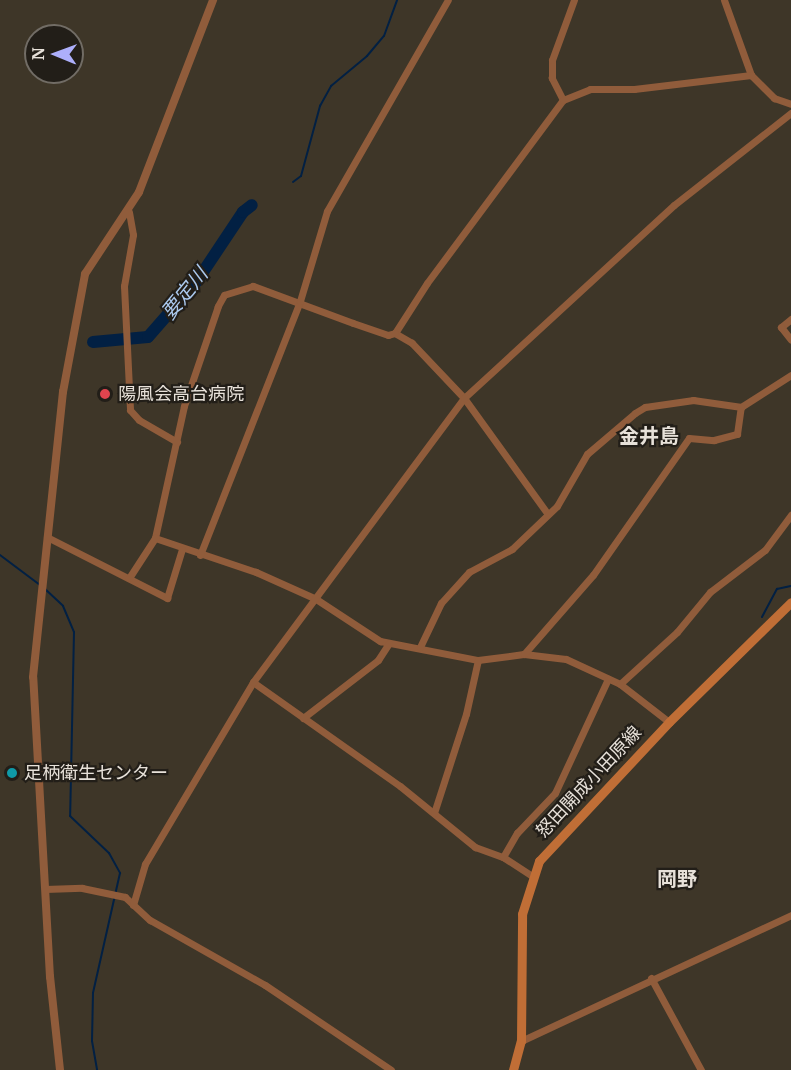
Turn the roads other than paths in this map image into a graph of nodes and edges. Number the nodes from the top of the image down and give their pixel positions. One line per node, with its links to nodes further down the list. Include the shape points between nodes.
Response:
1 (213, 0): 9 (street)
2 (448, 0): 10 (street, via 327,211)
3 (574, 0): 6 (street, via 552,60 552,78)
4 (723, 0): 5 (street)
5 (751, 75): 6 (street, via 634,89 590,89); 7 (street, via 774,98)
6 (563, 100): 12 (street)
7 (791, 104)
8 (791, 112): 15 (street, via 674,205)
9 (129, 212): 17 (street, via 133,235 124,286 130,410 139,420); 20 (street, via 86,274 63,392)
10 (300, 301): 12 (street, via 388,335); 17 (street, via 258,286 224,295 184,406); 23 (street)
11 (791, 318): 13 (street, via 781,327)
12 (394, 333): 15 (street, via 428,356)
13 (791, 340)
14 (791, 375): 16 (street)
15 (464, 398): 18 (street); 25 (street)
16 (741, 407): 18 (street, via 693,400 645,407 599,440 557,506); 29 (street, via 737,434 714,440 689,438 593,575)
17 (177, 442): 21 (street)
18 (547, 513): 28 (street, via 512,549 462,580 433,613)
19 (791, 515): 33 (street, via 765,550 710,592 677,632)
20 (47, 537): 24 (street); 39 (street, via 33,721)
21 (155, 538): 22 (street); 24 (street)
22 (182, 549): 23 (street); 24 (street, via 166,598)
23 (200, 555): 25 (street, via 256,572)
24 (129, 578)
25 (316, 599): 27 (street, via 367,635); 32 (street)
26 (791, 602): 35 (main road, 怒田開成小田原線)
27 (389, 643): 28 (street); 34 (street, via 378,660)
28 (420, 647): 30 (street)
29 (524, 654): 30 (street); 31 (street, via 566,659)
30 (478, 660): 36 (street, via 466,714)
31 (608, 679): 33 (street); 37 (street, via 555,793 516,833)
32 (253, 682): 34 (street); 40 (street, via 145,864)
33 (621, 684): 35 (street)
34 (303, 718): 36 (street)
35 (669, 722): 38 (main road, 怒田開成小田原線, via 552,844)
36 (434, 813): 37 (street, via 475,847)
37 (503, 857): 38 (street)
38 (532, 876): 43 (main road, 怒田開成小田原線, via 522,914)
39 (45, 889): 40 (street, via 82,888 125,897); 44 (street)
40 (133, 905): 45 (street, via 150,920 265,985)
41 (791, 915): 42 (street)
42 (651, 978): 43 (street); 47 (street)
43 (521, 1041): 46 (main road, 怒田開成小田原線)
44 (60, 1070)
45 (391, 1070)
46 (513, 1070)
47 (701, 1070)

